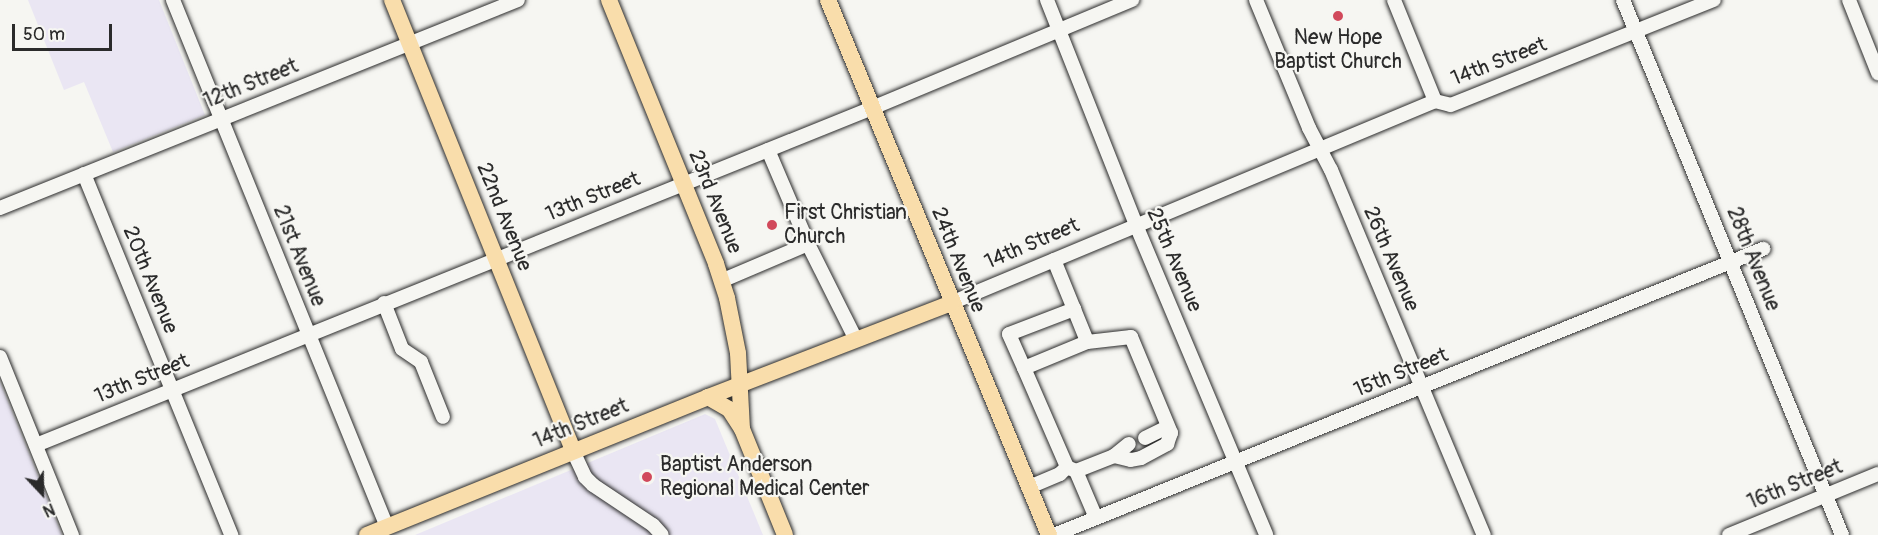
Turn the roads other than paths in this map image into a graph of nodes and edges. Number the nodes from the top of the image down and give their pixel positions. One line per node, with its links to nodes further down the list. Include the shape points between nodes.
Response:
1 (173, 0): 19 (street, 21st Avenue)
2 (392, 0): 15 (main road, 22nd Avenue)
3 (518, 0): 15 (street, 12th Street)
4 (609, 0): 23 (main road, 23rd Avenue)
5 (828, 0): 18 (main road, 24th Avenue)
6 (1047, 0): 13 (street, 25th Avenue)
7 (1132, 0): 13 (street, 13th Street)
8 (1256, 0): 21 (street, 26th Avenue)
9 (1394, 0): 17 (street)
10 (1623, 0): 14 (street, 28th Avenue)
11 (1714, 0): 14 (street, 14th Street)
12 (1849, 0): 16 (street)
13 (1059, 30): 18 (street, 13th Street); 25 (street, 25th Avenue)
14 (1636, 32): 17 (street, 14th Street, via 1451,105); 30 (street, 28th Avenue)
15 (409, 43): 19 (street, 12th Street); 28 (main road, 22nd Avenue)
16 (1878, 73)
17 (1435, 101): 21 (street, 14th Street)
18 (872, 108): 20 (street, 13th Street); 33 (main road, 24th Avenue)
19 (221, 118): 22 (street, 12th Street); 35 (street, 21st Avenue)
20 (768, 150): 23 (street, 13th Street); 26 (street)
21 (1320, 150): 25 (street, 14th Street); 41 (street, 26th Avenue)
22 (84, 174): 24 (street, 12th Street); 42 (street, 20th Avenue)
23 (684, 184): 28 (street, 13th Street); 31 (main road, 23rd Avenue)
24 (0, 208)
25 (1137, 225): 29 (street, 14th Street); 52 (street, 25th Avenue)
26 (808, 244): 31 (street); 36 (street)
27 (1763, 249): 30 (street, 15th Street)
28 (496, 258): 32 (street, 13th Street); 50 (main road, 22nd Avenue)
29 (1054, 260): 33 (street, 14th Street); 34 (street)
30 (1732, 261): 41 (street, 15th Street); 56 (street, 28th Avenue)
31 (721, 280): 40 (main road, 23rd Avenue, via 733,321)
32 (384, 303): 35 (street, 13th Street); 44 (street, via 402,349 421,362)
33 (951, 303): 36 (main road, 14th Street); 55 (main road, 24th Avenue)
34 (1074, 309): 37 (street); 39 (street, via 1009,334)
35 (309, 334): 42 (street, 13th Street); 58 (street, 21st Avenue)
36 (856, 340): 40 (main road, 14th Street)
37 (1087, 342): 39 (street); 45 (street, via 1131,337)
38 (0, 357): 49 (street)
39 (1024, 368): 53 (street)
40 (740, 386): 43 (main road, 14th Street); 46 (main road, 23rd Avenue)
41 (1423, 387): 52 (street, 15th Street); 67 (street, 26th Avenue)
42 (172, 390): 49 (street, 13th Street); 60 (street, 20th Avenue)
43 (708, 397): 46 (main road, 23rd Avenue, via 729,409); 50 (main road, 14th Street)
44 (443, 417)
45 (1168, 427): 47 (street); 51 (street, via 1171,433 1167,444 1131,460)
46 (742, 429): 63 (main road, 23rd Avenue)
47 (1145, 438)
48 (1129, 444): 51 (street)
49 (36, 445): 59 (street)
50 (573, 451): 58 (main road, 14th Street); 62 (street, via 593,485)
51 (1113, 456): 53 (street)
52 (1235, 461): 57 (street, 15th Street); 66 (street, 25th Avenue)
53 (1071, 469): 55 (street); 57 (street)
54 (1878, 474): 56 (street, 16th Street)
55 (1029, 487): 64 (main road, 24th Avenue)
56 (1826, 495): 68 (street, 16th Street); 69 (street, 28th Avenue)
57 (1096, 518): 65 (street, 15th Street)
58 (387, 527): 61 (main road, 14th Street)
59 (72, 535)
60 (231, 535)
61 (367, 535)
62 (662, 535)
63 (785, 535)
64 (1049, 535)
65 (1054, 535)
66 (1266, 535)
67 (1484, 535)
68 (1729, 535)
69 (1842, 535)

